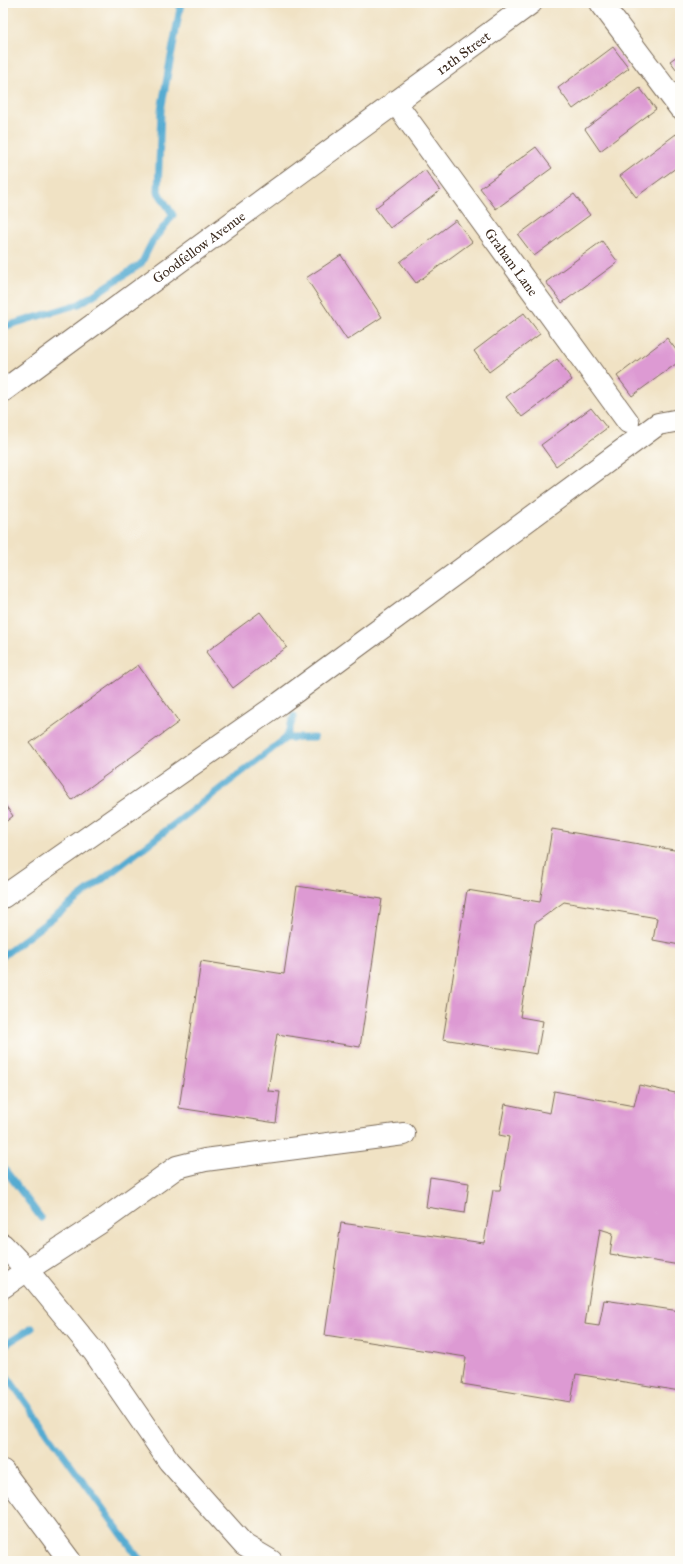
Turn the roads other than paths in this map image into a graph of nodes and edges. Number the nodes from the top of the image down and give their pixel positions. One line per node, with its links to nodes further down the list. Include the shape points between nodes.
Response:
1 (531, 3): 3 (street, 12th Street)
2 (601, 3): 4 (street)
3 (395, 102): 5 (street, Goodfellow Avenue); 7 (street, Graham Lane)
4 (680, 108)
5 (3, 392)
6 (680, 420): 8 (street, via 658,424 280,703)
7 (628, 422)
8 (3, 897)
9 (404, 1134): 11 (street, via 205,1160 177,1167 101,1222)
10 (3, 1246): 11 (street)
11 (27, 1270): 12 (street); 15 (street, via 94,1352 169,1461 244,1545)
12 (3, 1288)
13 (3, 1471): 14 (street)
14 (70, 1561)
15 (271, 1561)

